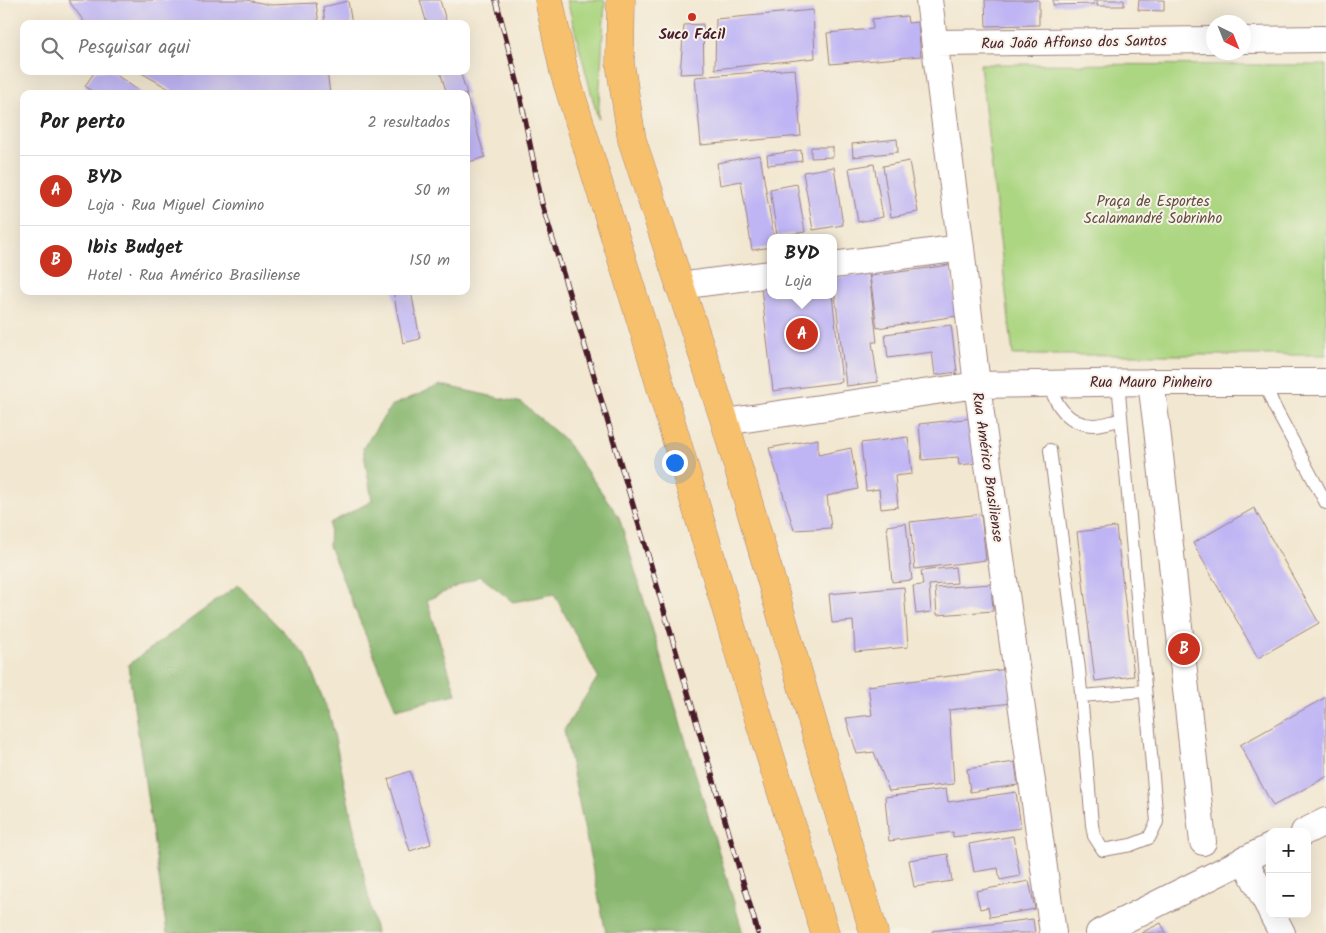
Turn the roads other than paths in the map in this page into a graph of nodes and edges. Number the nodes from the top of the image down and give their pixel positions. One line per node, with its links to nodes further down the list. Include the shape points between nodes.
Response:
1 (549, 0): 31 (main road, via 564,72)
2 (621, 0): 11 (main road, via 620,63 632,140)
3 (929, 0): 7 (street, Rua Américo Brasiliense)
4 (1326, 39): 6 (street)
5 (1206, 40): 7 (street, Rua João Affonso dos Santos)
6 (1251, 40)
7 (934, 43): 8 (street, Rua Américo Brasiliense)
8 (961, 248): 9 (street); 17 (street, Rua Américo Brasiliense)
9 (837, 264)
10 (767, 275): 11 (street)
11 (679, 286): 19 (main road)
12 (1118, 382): 13 (street, Rua Mauro Pinheiro); 16 (street, Rua Mauro Pinheiro); 18 (lane)
13 (1151, 382): 14 (street, Rua Mauro Pinheiro); 26 (street)
14 (1264, 382): 15 (street, Rua Mauro Pinheiro); 21 (lane)
15 (1326, 382)
16 (1048, 383): 17 (street, Rua Mauro Pinheiro); 18 (lane, via 1063,413 1081,423 1095,425)
17 (976, 385): 19 (street, Rua Mauro Pinheiro); 33 (street, Rua Américo Brasiliense)
18 (1121, 420): 22 (lane)
19 (725, 422): 32 (main road)
20 (1050, 450): 23 (lane)
21 (1326, 503)
22 (1146, 691): 23 (lane); 23 (lane, via 1157,822 1149,838 1103,850 1094,836 1092,825)
23 (1081, 696)
24 (1326, 822): 25 (street)
25 (1311, 829)
26 (1203, 842)
27 (1266, 849): 28 (street)
28 (1244, 859): 29 (street); 34 (street)
29 (1266, 901)
30 (1274, 918): 35 (street)
31 (826, 933)
32 (874, 933)
33 (1053, 933)
34 (1099, 933)
35 (1282, 933)

